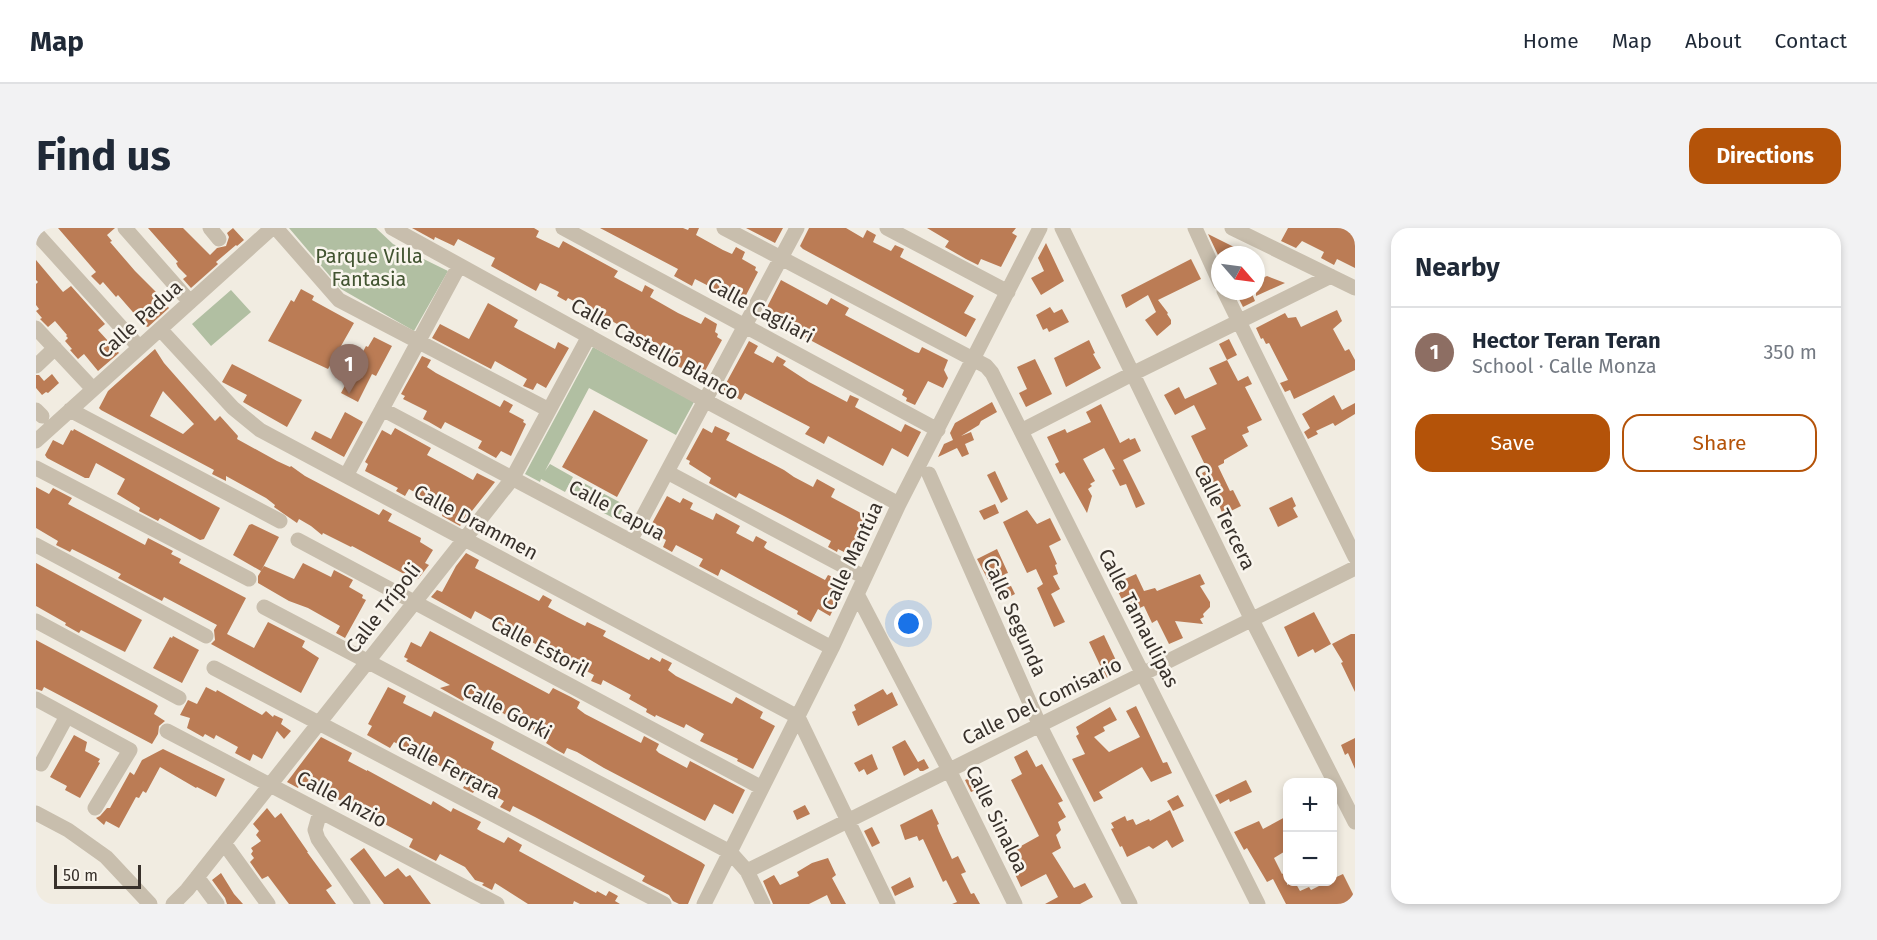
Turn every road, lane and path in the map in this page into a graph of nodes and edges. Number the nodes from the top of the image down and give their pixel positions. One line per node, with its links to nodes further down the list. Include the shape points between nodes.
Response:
1 (125, 228): 20 (street)
2 (274, 228): 20 (street, Calle Padua); 26 (street, via 339,300)
3 (563, 228): 22 (street, Calle Cagliari)
4 (724, 228): 13 (street, Calle Tamaulipas)
5 (797, 228): 13 (street)
6 (887, 228): 18 (street)
7 (1040, 228): 18 (street, Calle Mantúa)
8 (1062, 228): 31 (street, Calle Tercera)
9 (1195, 228): 14 (street)
10 (1232, 228): 16 (street)
11 (401, 230): 15 (street, Calle Castelló Blanco)
12 (36, 233): 27 (street)
13 (781, 258): 22 (street); 29 (street, Calle Tamaulipas)
14 (1211, 263)
15 (459, 266): 25 (street, Calle Castelló Blanco); 26 (street)
16 (1331, 276): 17 (street); 21 (street)
17 (1355, 288)
18 (1008, 292): 29 (street, Calle Mantúa)
19 (1228, 300): 21 (street)
20 (190, 302): 24 (street, Calle Padua)
21 (1238, 323): 31 (street); 51 (street)
22 (745, 325): 33 (street); 37 (street, Calle Cagliari)
23 (36, 328): 28 (street)
24 (160, 329): 27 (street, Calle Padua); 43 (street, Calle Drammen, via 244,419)
25 (589, 336): 33 (street, Calle Castelló Blanco); 36 (street, Calle Trípoli)
26 (419, 342): 34 (street); 36 (street)
27 (140, 347): 32 (street, Calle Padua)
28 (55, 348): 30 (street); 32 (street)
29 (973, 359): 37 (street, Calle Mantúa); 38 (street, Calle Tamaulipas, via 992,373)
30 (36, 366)
31 (1131, 374): 38 (street); 58 (street, Calle Tercera)
32 (93, 389): 35 (street, Calle Padua)
33 (706, 401): 41 (street); 45 (street, Calle Castelló Blanco)
34 (382, 409): 43 (street); 44 (street, Calle Capua)
35 (70, 410): 39 (street, Calle Padua); 46 (street)
36 (549, 410): 44 (street, Calle Trípoli)
37 (938, 430): 45 (street, Calle Mantúa)
38 (1021, 431): 64 (street, Calle Tamaulipas)
39 (36, 441)
40 (36, 468): 54 (street)
41 (667, 472): 49 (street); 53 (street)
42 (929, 474): 70 (street, Calle Segunda)
43 (346, 476): 47 (street, Calle Drammen)
44 (512, 478): 47 (street, Calle Trípoli); 49 (street, Calle Capua)
45 (899, 504): 53 (street, Calle Mantúa)
46 (280, 521)
47 (464, 539): 56 (street, Calle Trípoli); 68 (street, Calle Drammen)
48 (298, 540): 56 (street, Calle Estoril)
49 (630, 541): 61 (street, Calle Capua)
50 (36, 545): 60 (street)
51 (1355, 557)
52 (1355, 568): 58 (street, Calle Del Comisario)
53 (864, 577): 55 (street, Calle Mantúa)
54 (249, 579)
55 (857, 594): 61 (street, Calle Mantúa); 73 (street, Calle Sinaloa)
56 (414, 602): 62 (street, Calle Trípoli); 75 (street, Calle Estoril)
57 (264, 607): 62 (street, Calle Gorki)
58 (1252, 620): 64 (street, Calle Del Comisario); 80 (street, Calle Tercera)
59 (36, 621): 65 (street)
60 (206, 636)
61 (832, 648): 68 (street, Calle Mantúa)
62 (368, 662): 69 (street, Calle Trípoli); 82 (street, Calle Gorki)
63 (214, 668): 69 (street, Calle Ferrara)
64 (1143, 674): 70 (street, Calle Del Comisario); 99 (street, Calle Tamaulipas)
65 (180, 698)
66 (36, 699): 67 (street)
67 (68, 716): 72 (street); 76 (street, via 130,750)
68 (798, 717): 75 (street, Calle Mantúa); 79 (street)
69 (319, 723): 74 (street, Calle Trípoli); 92 (street, Calle Ferrara)
70 (1040, 726): 73 (street, Calle Del Comisario); 98 (street, Calle Segunda)
71 (167, 731): 74 (street, Calle Anzio)
72 (41, 764)
73 (949, 770): 79 (street, Calle Del Comisario); 97 (street, Calle Sinaloa)
74 (270, 785): 77 (street, Calle Anzio); 81 (street, Calle Trípoli)
75 (762, 788): 82 (street, Calle Mantúa)
76 (95, 808)
77 (320, 812): 85 (street, Calle Anzio); 90 (street, via 315,830 318,839)
78 (36, 813): 86 (street, via 106,857)
79 (847, 821): 83 (street, Calle Del Comisario); 96 (street)
80 (1355, 822)
81 (224, 843): 84 (street, Calle Trípoli); 89 (street)
82 (730, 852): 83 (street); 93 (street, Calle Mantúa); 94 (street)
83 (747, 871): 95 (street)
84 (197, 877): 87 (street, Calle Trípoli); 88 (street)
85 (472, 897): 91 (street, Calle Anzio)
86 (150, 904)
87 (173, 904)
88 (217, 904)
89 (268, 904)
90 (363, 904)
91 (497, 904)
92 (664, 904)
93 (704, 904)
94 (714, 904)
95 (763, 904)
96 (888, 904)
97 (1015, 904)
98 (1130, 904)
99 (1258, 904)

